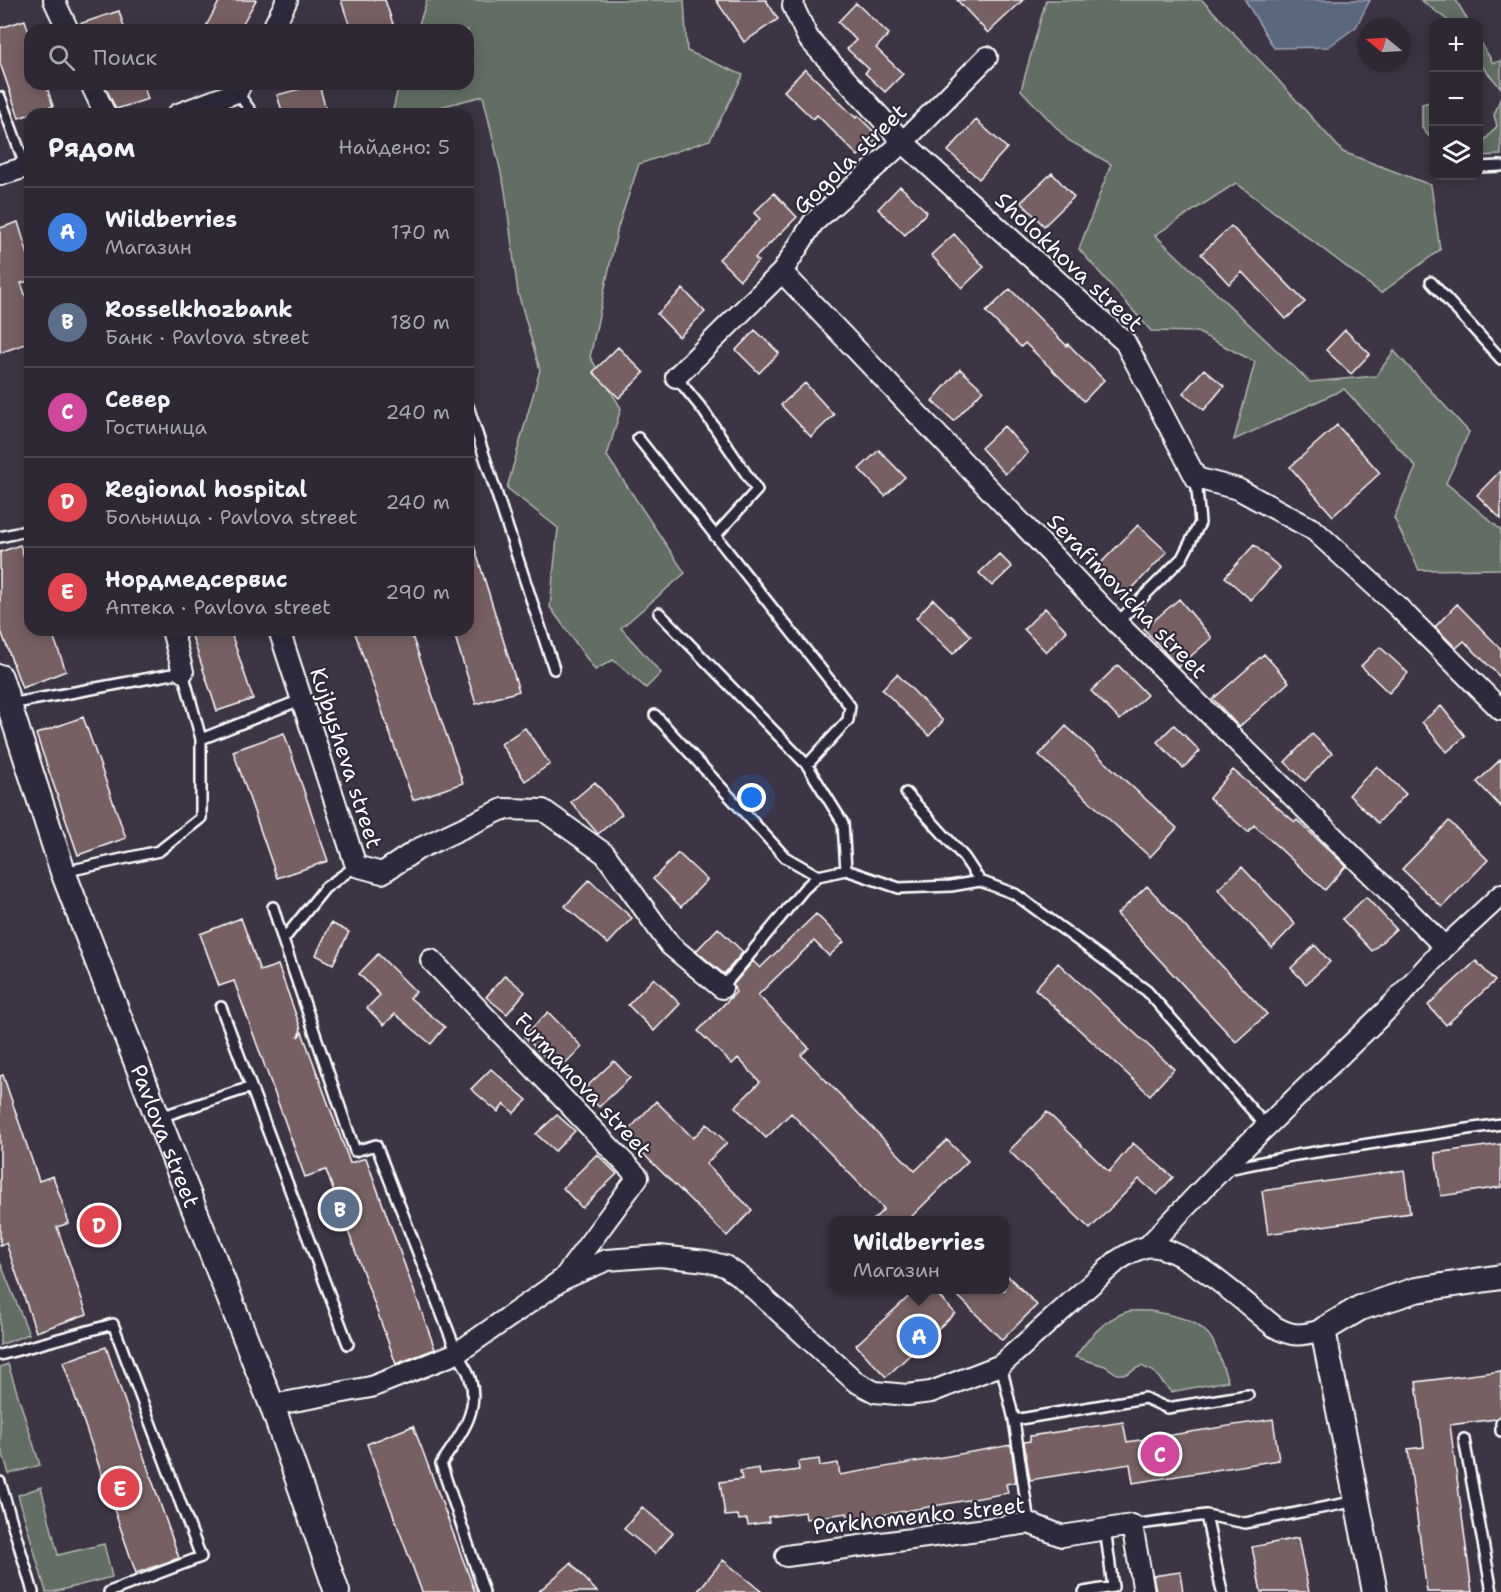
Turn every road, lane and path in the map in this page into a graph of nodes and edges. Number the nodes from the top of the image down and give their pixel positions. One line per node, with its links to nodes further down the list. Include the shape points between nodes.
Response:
1 (54, 0): 4 (street)
2 (287, 0): 5 (street)
3 (794, 0): 14 (street, Sholokhova street, via 793,6 808,38)
4 (65, 24)
5 (275, 24)
6 (987, 57): 14 (street, Gogola street)
7 (94, 90): 11 (street)
8 (234, 90): 12 (street)
9 (240, 90): 13 (lane)
10 (0, 97): 15 (lane)
11 (102, 108)
12 (192, 108)
13 (250, 108)
14 (903, 142): 20 (street, Gogola street, via 813,223); 26 (street, Sholokhova street, via 1125,342)
15 (24, 157)
16 (1501, 166): 17 (lane)
17 (1483, 167)
18 (24, 168): 19 (street)
19 (0, 175)
20 (782, 272): 23 (street, Gogola street); 31 (street, Serafimovicha street)
21 (1431, 282): 22 (lane)
22 (1501, 359)
23 (675, 377): 28 (lane, via 703,410 757,490)
24 (474, 424): 34 (lane)
25 (638, 438): 28 (lane)
26 (1196, 478): 31 (lane, via 1200,523 1182,558); 39 (street, via 1238,489 1314,530)
27 (24, 531): 29 (lane)
28 (715, 536): 42 (lane, via 850,706 848,720)
29 (0, 537)
30 (658, 613): 42 (lane)
31 (1117, 623): 52 (street, Serafimovicha street)
32 (174, 636): 35 (street)
33 (281, 636): 37 (street, Kujbysheva street)
34 (554, 669)
35 (183, 672): 38 (lane); 41 (lane)
36 (0, 677): 38 (street, Pavlova street)
37 (303, 699): 41 (lane); 44 (street, Kujbysheva street)
38 (10, 704): 46 (street, Pavlova street)
39 (1501, 710)
40 (655, 715): 47 (lane, via 785,858)
41 (201, 739): 46 (lane, via 201,818 159,851)
42 (807, 765): 45 (lane, via 843,823)
43 (906, 793): 48 (lane, via 964,857)
44 (356, 866): 51 (lane, via 325,888); 54 (street, via 382,873 418,849 502,809 543,810 605,854 670,945)
45 (846, 870): 47 (lane); 48 (lane, via 899,888)
46 (63, 872): 57 (street, Pavlova street)
47 (818, 876): 54 (lane)
48 (980, 881): 59 (lane, via 1015,894 1147,991)
49 (1501, 895): 52 (street)
50 (273, 907): 51 (lane)
51 (282, 940): 66 (lane, via 356,1151 376,1144)
52 (1446, 947): 59 (street, via 1392,1005)
53 (431, 960): 63 (street, Furmanova street, via 638,1177)
54 (722, 988)
55 (221, 1007): 56 (lane)
56 (251, 1087): 57 (lane); 65 (lane)
57 (158, 1118): 70 (street, Pavlova street)
58 (1501, 1124): 60 (lane, via 1296,1155)
59 (1266, 1126): 60 (street)
60 (1220, 1171): 61 (street)
61 (1167, 1239): 64 (street, via 1275,1327 1288,1334 1302,1335); 68 (street, via 1117,1261)
62 (1501, 1277): 64 (street, via 1416,1290 1360,1308)
63 (563, 1279): 66 (street); 68 (street, via 607,1260 628,1258 660,1256 706,1260 725,1266 856,1382 875,1392 931,1392)
64 (1323, 1330): 76 (street)
65 (348, 1344)
66 (457, 1353): 70 (street, via 371,1387); 82 (lane, via 470,1376 474,1398 468,1423 441,1464)
67 (0, 1355): 84 (lane, via 113,1324 201,1557)
68 (1001, 1365): 71 (lane)
69 (1248, 1395): 71 (lane, via 1167,1408 1145,1398)
70 (272, 1405): 85 (street, Pavlova street)
71 (1014, 1420): 78 (lane)
72 (1501, 1423): 73 (lane)
73 (1501, 1431)
74 (1464, 1439): 90 (lane)
75 (0, 1482): 83 (lane)
76 (1357, 1501): 77 (lane, via 1245,1523); 89 (street)
77 (1206, 1515): 79 (lane); 88 (lane)
78 (1029, 1522): 80 (street, Parkhomenko street, via 1062,1536); 81 (street, Parkhomenko street)
79 (1132, 1525): 80 (street, Parkhomenko street); 87 (street)
80 (1105, 1528): 86 (lane, via 1113,1587)
81 (786, 1556)
82 (485, 1590)
83 (33, 1592)
84 (109, 1592)
85 (337, 1592)
86 (1084, 1592)
87 (1144, 1592)
88 (1222, 1592)
89 (1375, 1592)
90 (1492, 1592)

